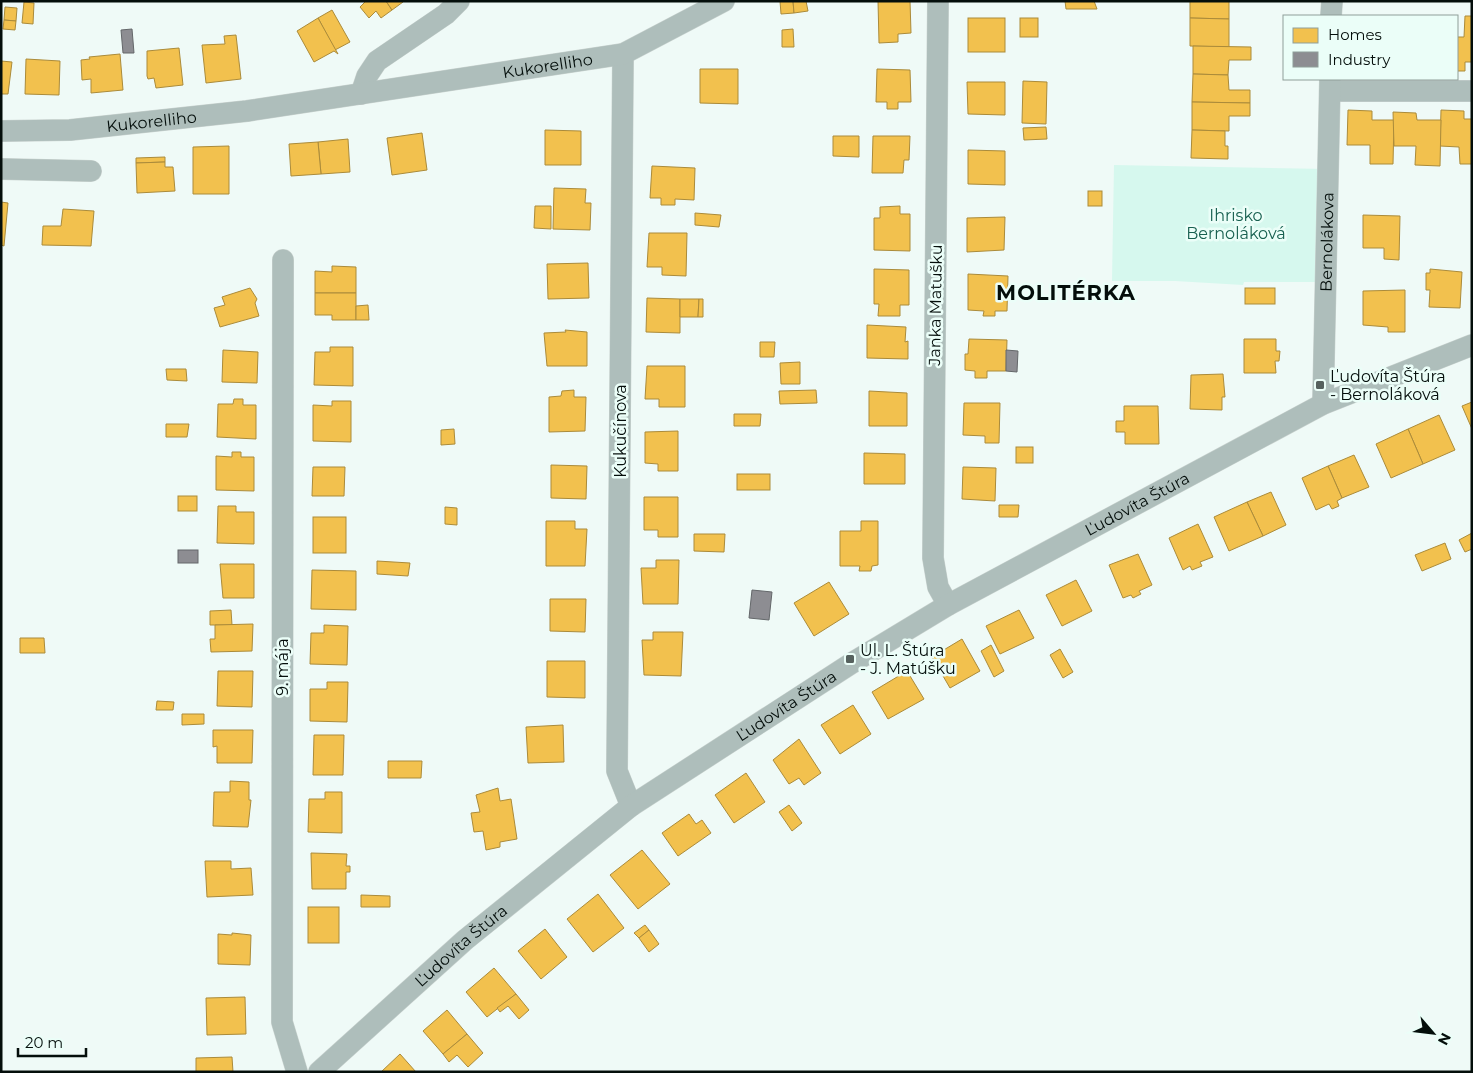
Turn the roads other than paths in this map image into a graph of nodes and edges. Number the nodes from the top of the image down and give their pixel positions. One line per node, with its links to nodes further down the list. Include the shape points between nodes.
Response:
1 (459, 1): 9 (street, via 446,14 377,61)
2 (724, 1): 6 (street, Kukorelliho)
3 (938, 1): 16 (street, Janka Matušku, via 933,558 938,587)
4 (1332, 1): 5 (street)
5 (1331, 15)
6 (623, 54): 9 (street, Kukorelliho); 17 (street, Kukučínova, via 617,771)
7 (1330, 85): 8 (street); 15 (street, Bernolákova)
8 (1472, 91)
9 (361, 94): 10 (street, Kukorelliho, via 248,111 80,129)
10 (1, 132)
11 (1, 169): 12 (street)
12 (91, 171)
13 (282, 260): 18 (street, 9. mája, via 282,1022)
14 (1472, 345): 15 (street, Ľudovíta Štúra)
15 (1323, 404): 16 (street, Ľudovíta Štúra)
16 (948, 605): 17 (street, Ľudovíta Štúra)
17 (631, 806): 19 (street, Ľudovíta Štúra, via 465,940)
18 (297, 1072)
19 (319, 1072)

